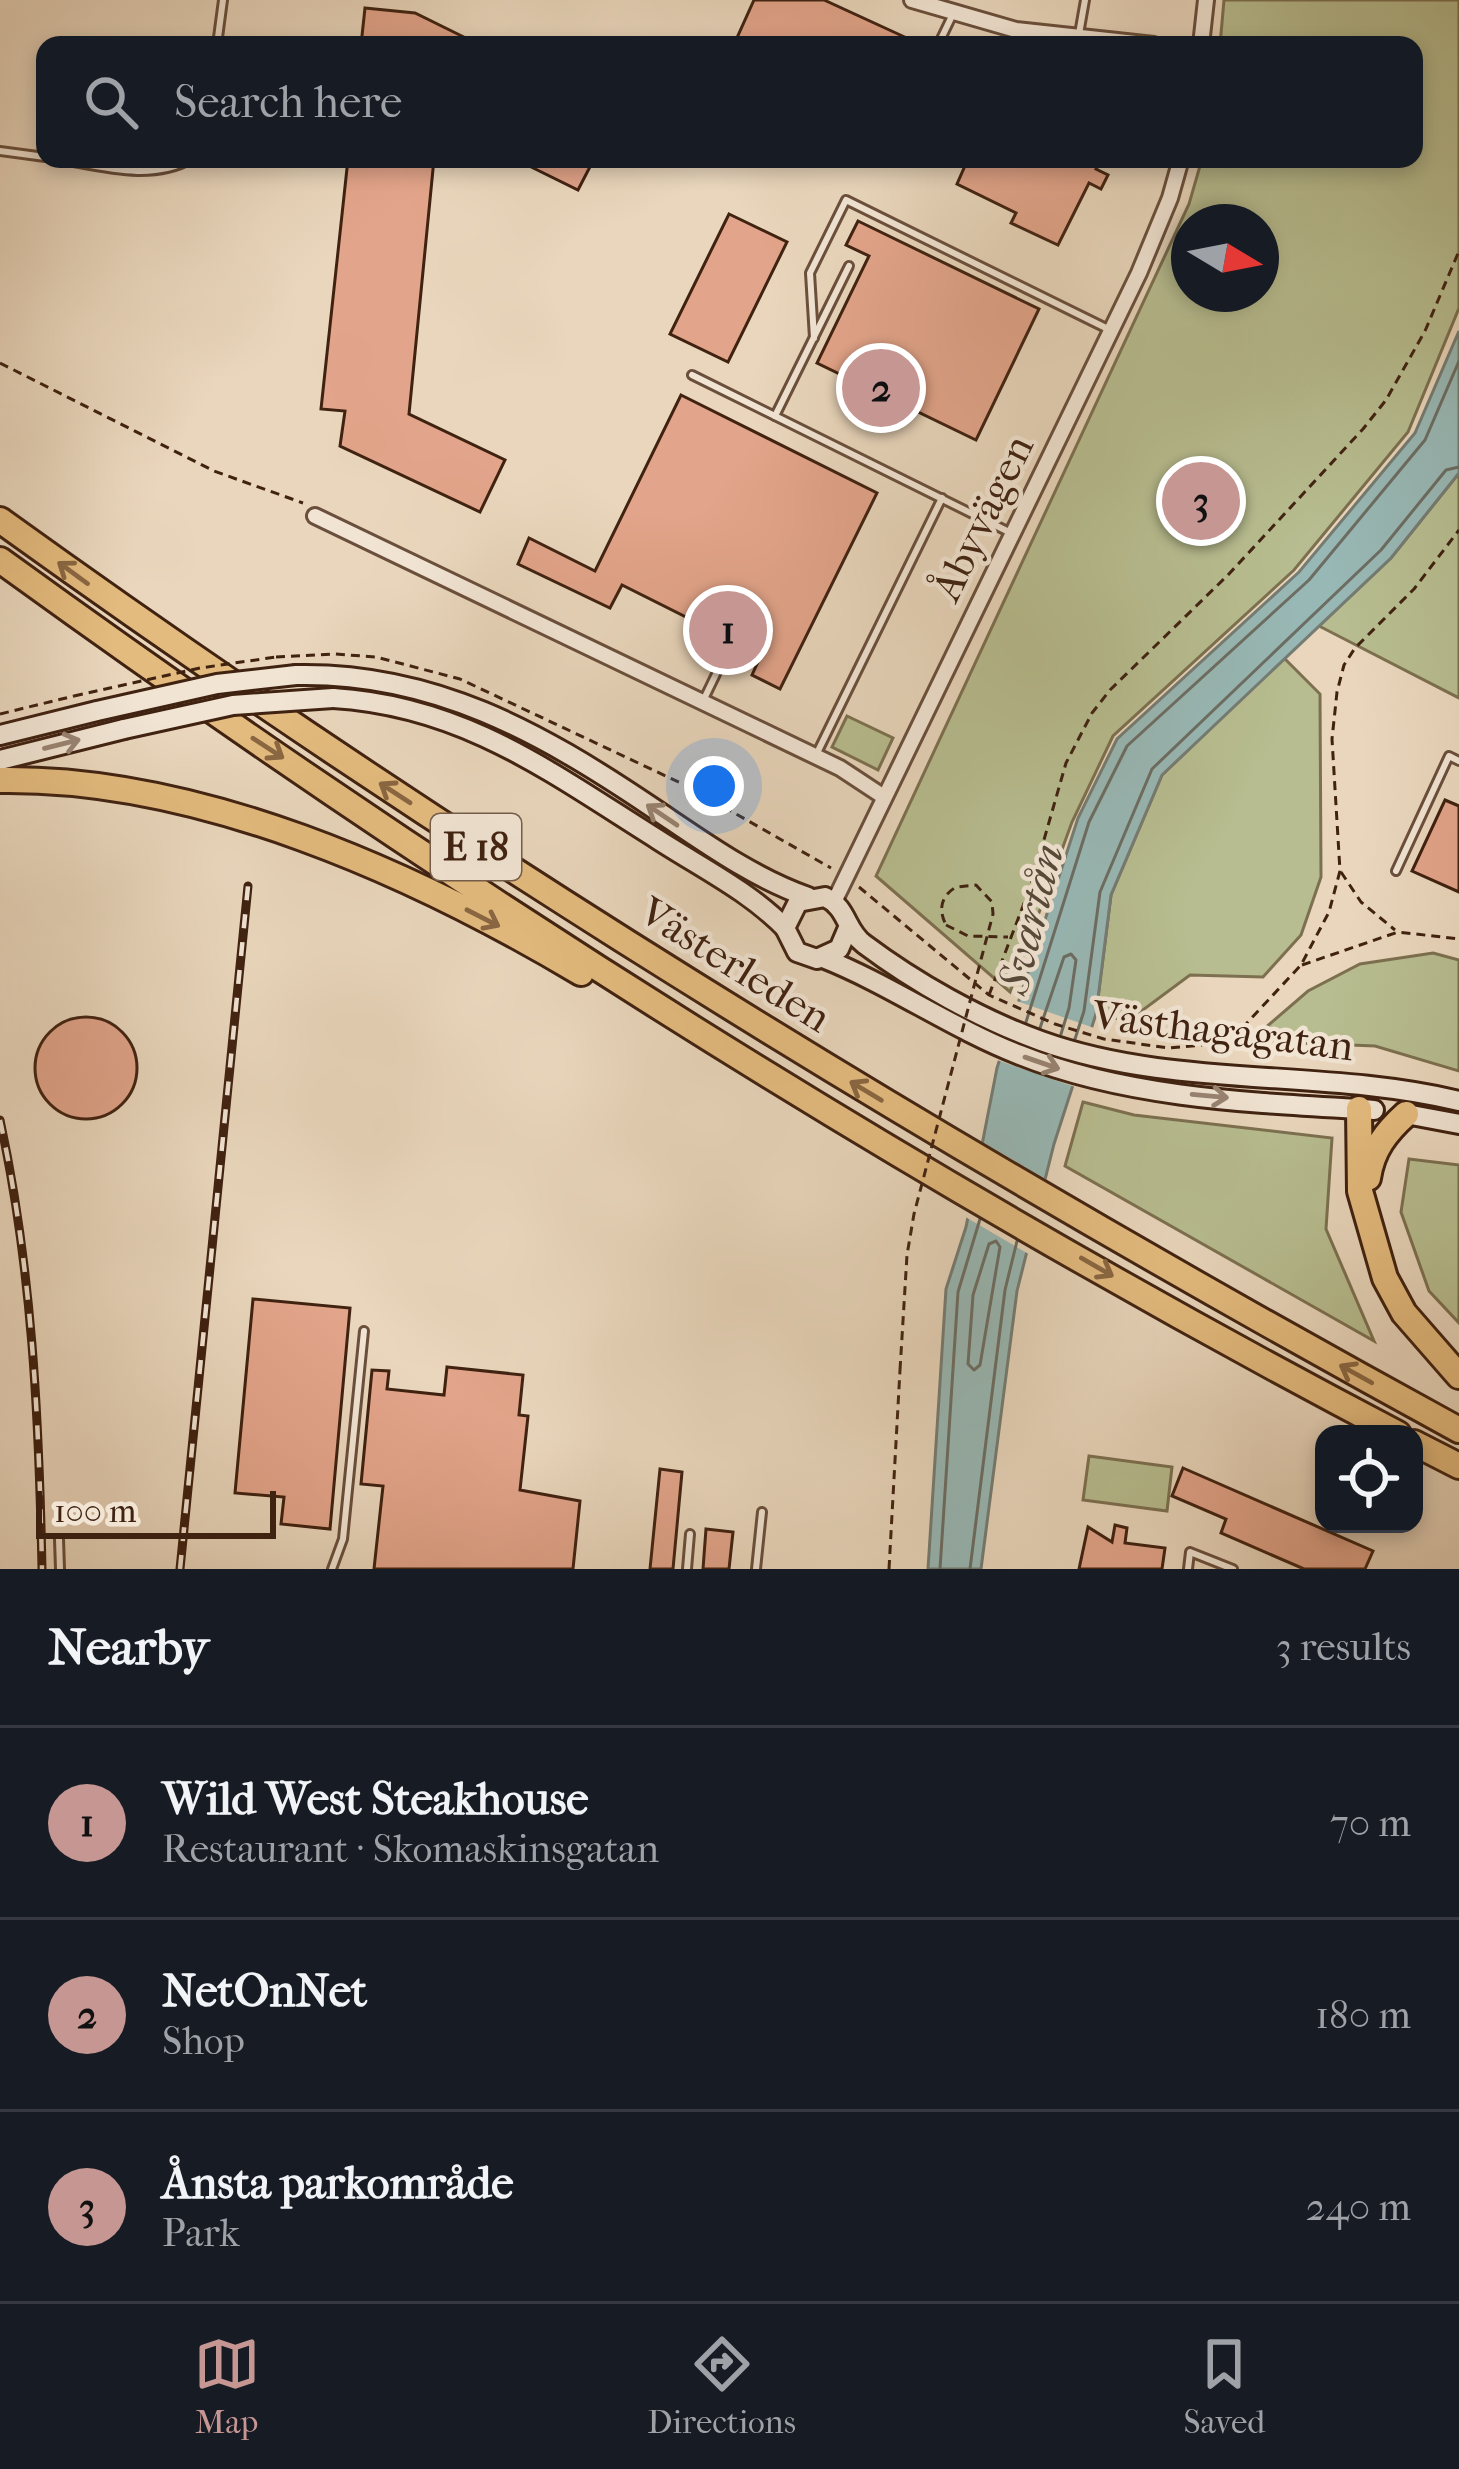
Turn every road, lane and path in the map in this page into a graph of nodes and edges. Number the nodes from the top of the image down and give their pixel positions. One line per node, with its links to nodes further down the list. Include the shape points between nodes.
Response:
1 (223, 0): 7 (lane)
2 (913, 0): 5 (street)
3 (1085, 0): 11 (lane)
4 (1206, 0): 12 (street)
5 (953, 14): 6 (street); 8 (lane)
6 (1013, 29): 9 (lane); 10 (street)
7 (219, 36)
8 (942, 36)
9 (1010, 36)
10 (1064, 36)
11 (1078, 36)
12 (1202, 36)
13 (0, 151): 14 (lane)
14 (36, 157)
15 (117, 168): 16 (lane)
16 (175, 168)
17 (1177, 168): 20 (street, Åbyvägen)
18 (1459, 251): 51 (path, via 1425,331 1364,429 1092,713 1060,780)
19 (849, 266): 21 (lane)
20 (1111, 330): 21 (lane, via 846,200 810,273); 29 (street, Åbyvägen)
21 (814, 338): 24 (lane)
22 (0, 363): 26 (path, via 214,471 300,502)
23 (692, 375): 24 (lane)
24 (776, 416): 25 (lane)
25 (942, 498): 29 (lane); 37 (lane)
26 (315, 517): 33 (street)
27 (0, 520): 67 (highway, Västerleden / E 18, one-way to 27, via 1053,1203 626,944)
28 (1459, 530): 42 (path, via 1355,647 1340,678 1332,739)
29 (1012, 533): 41 (street, Åbyvägen)
30 (0, 560): 56 (highway, Västerleden / E 18, one-way to 56, via 228,722)
31 (732, 640): 33 (lane)
32 (276, 657): 35 (path, bridge)
33 (702, 702): 37 (street)
34 (535, 712): 44 (path)
35 (0, 714)
36 (0, 735): 46 (main road, one-way to 36, bridge, via 760,878 615,782 489,712 404,683 296,675 217,684)
37 (816, 756): 41 (street)
38 (0, 760): 48 (main road, one-way to 48, bridge, via 232,705 390,703 446,720 550,771)
39 (1459, 761): 43 (lane, via 1449,756)
40 (0, 780): 56 (highway, E 18, one-way to 56, via 132,793 304,841 439,895 644,1010)
41 (884, 797): 47 (street, Åbyvägen)
42 (1340, 871): 49 (path, via 1361,902); 54 (path)
43 (1396, 871)
44 (839, 873)
45 (858, 886): 55 (path)
46 (808, 898): 47 (main road); 48 (main road, via 791,910)
47 (834, 902): 50 (main road)
48 (785, 928): 53 (main road, via 797,952)
49 (1398, 932): 52 (path); 54 (path)
50 (854, 935): 53 (main road); 57 (main road, Västhagagatan, via 997,1022 1038,1040)
51 (1010, 937): 55 (path); 77 (path, bridge, via 968,937 946,925 942,900 956,886 976,885 993,914 914,1214 907,1255)
52 (1459, 939)
53 (823, 958): 60 (main road, Västhagagatan, one-way to 60, via 992,1043 1095,1078)
54 (1301, 965): 57 (path, via 1245,1025 1213,1044)
55 (989, 995): 57 (path)
56 (669, 1012): 66 (highway, Västerleden / E 18, one-way to 66, via 1044,1238)
57 (1102, 1048): 58 (main road, Västhagagatan, via 1154,1067)
58 (1341, 1082): 59 (main road, Västhagagatan); 60 (main road)
59 (1459, 1101)
60 (1367, 1110): 63 (highway)
61 (1406, 1114): 62 (main road); 63 (highway, via 1374,1153)
62 (1459, 1124)
63 (1364, 1204): 65 (highway, via 1394,1298)
64 (364, 1331): 74 (lane, via 343,1539)
65 (1453, 1371)
66 (1382, 1425)
67 (1459, 1430)
68 (1423, 1447): 69 (highway)
69 (1459, 1466)
70 (762, 1512): 76 (lane)
71 (690, 1534): 75 (lane)
72 (59, 1539): 73 (lane)
73 (60, 1569)
74 (332, 1569)
75 (687, 1569)
76 (757, 1569)
77 (889, 1569)
78 (1188, 1569): 79 (lane, via 1190,1552)
79 (1233, 1569)

